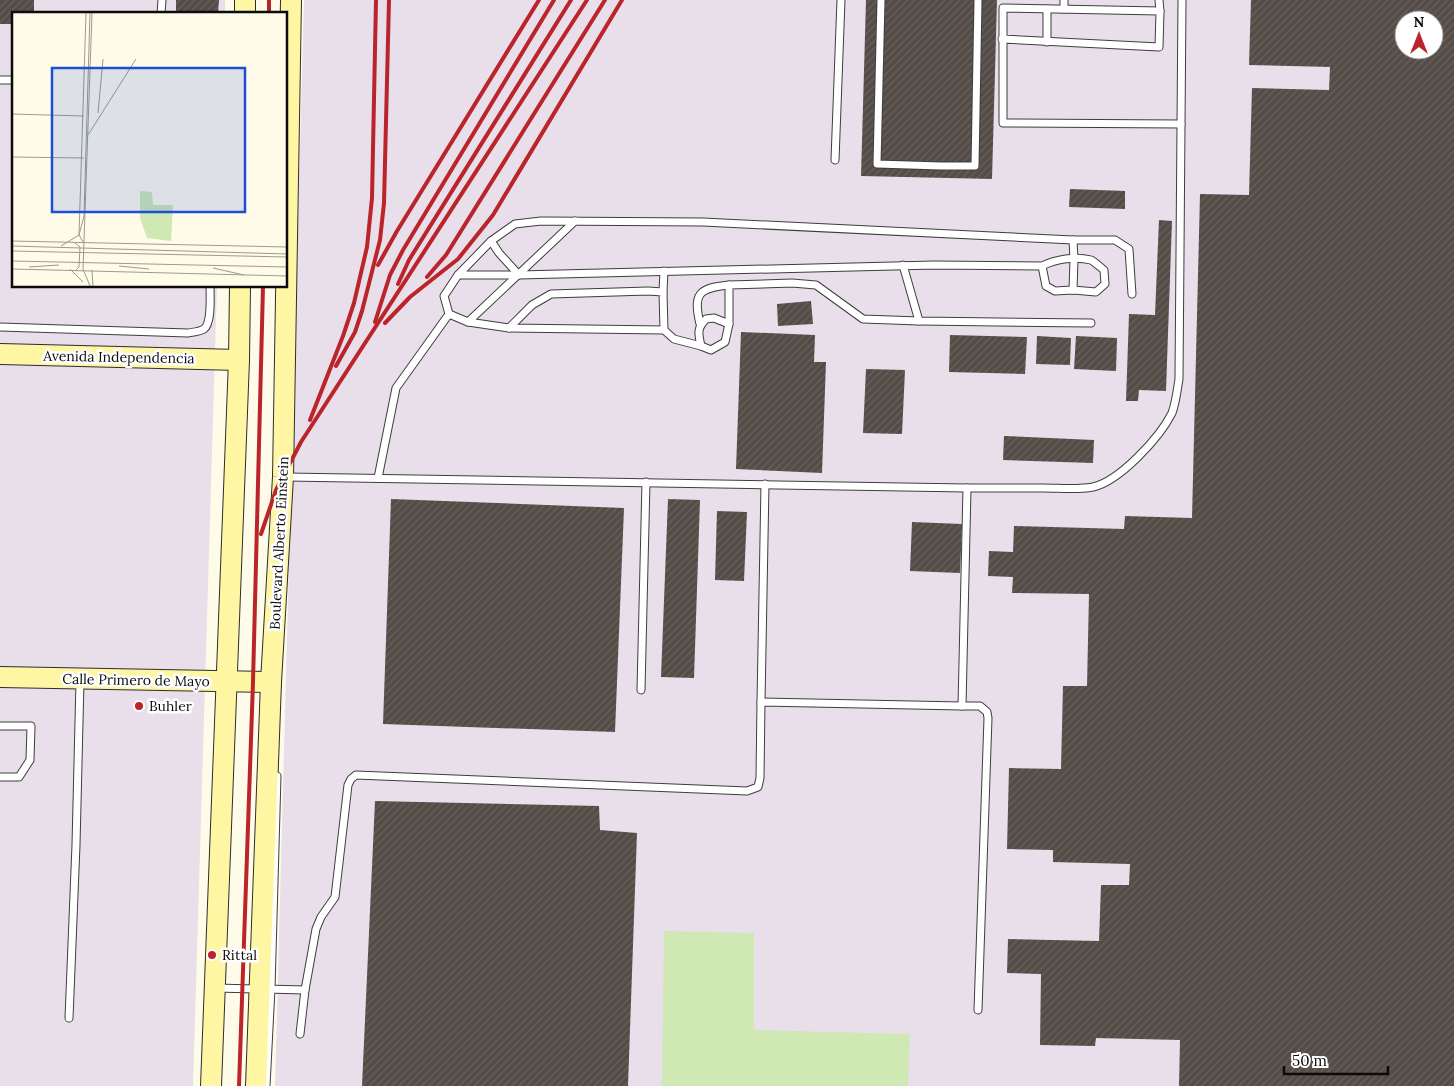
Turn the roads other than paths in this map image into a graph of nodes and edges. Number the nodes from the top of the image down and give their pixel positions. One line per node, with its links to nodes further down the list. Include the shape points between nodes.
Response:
1 (291, 0): 15 (main road, Boulevard Alberto Einstein)
2 (841, 0): 14 (lane)
3 (881, 0): 4 (lane, via 877,164 975,166)
4 (978, 0)
5 (1064, 0): 9 (lane)
6 (1159, 0): 10 (lane)
7 (1182, 0): 13 (lane)
8 (1047, 9): 9 (lane); 11 (lane, via 1003,8); 12 (lane)
9 (1064, 9): 10 (lane)
10 (1160, 10): 12 (lane, via 1159,47)
11 (1002, 39): 12 (lane); 13 (lane, via 1003,123)
12 (1047, 42)
13 (1181, 124): 48 (lane, via 1179,379 1171,414 1136,458 1105,482 1093,487)
14 (835, 160)
15 (288, 179)
16 (575, 221): 17 (lane, via 702,222); 18 (lane, via 515,224); 24 (lane)
17 (1073, 240): 19 (lane); 31 (lane, via 1115,240 1129,249)
18 (491, 241): 23 (lane); 24 (lane)
19 (1074, 259): 21 (lane, via 1054,260); 29 (lane); 29 (lane, via 1092,260 1104,270 1105,284 1096,292)
20 (903, 265): 21 (lane); 22 (lane); 33 (lane)
21 (1042, 266): 29 (lane, via 1046,286 1055,291)
22 (664, 271): 24 (lane); 30 (lane)
23 (458, 275): 24 (lane); 32 (lane, via 444,296)
24 (519, 275): 34 (lane)
25 (729, 285): 33 (lane, via 816,285 863,318); 36 (lane, via 715,286 701,293 698,301); 37 (lane)
26 (210, 288): 38 (lane, via 209,320 199,331)
27 (240, 288): 43 (main road)
28 (286, 288): 44 (main road, Boulevard Alberto Einstein)
29 (1073, 290)
30 (663, 292): 39 (lane, via 552,294 532,306); 40 (lane)
31 (1132, 294)
32 (449, 314): 34 (lane); 45 (lane, via 396,388)
33 (919, 321): 35 (lane)
34 (468, 322): 39 (lane)
35 (1092, 323)
36 (700, 324): 37 (lane, via 706,318 714,318); 41 (lane)
37 (729, 324): 41 (lane, via 725,342 711,350)
38 (0, 327)
39 (509, 328): 40 (lane)
40 (664, 330): 41 (lane, via 674,339)
41 (701, 346)
42 (0, 354): 43 (main road, Avenida Independencia)
43 (239, 360): 51 (main road)
44 (283, 477): 45 (lane); 53 (main road, Boulevard Alberto Einstein)
45 (378, 478): 46 (lane)
46 (646, 482): 47 (lane); 52 (lane)
47 (765, 484): 48 (lane); 54 (lane)
48 (967, 488): 55 (lane)
49 (0, 677): 50 (main road, Calle Primero de Mayo)
50 (80, 678): 51 (main road, Calle Primero de Mayo); 63 (lane)
51 (226, 681): 53 (main road, Calle Primero de Mayo); 59 (main road)
52 (641, 690)
53 (275, 691): 60 (main road, Boulevard Alberto Einstein)
54 (761, 702): 55 (lane); 61 (lane, via 760,778 758,787 747,791 356,775 348,785 335,897 316,928)
55 (962, 706): 62 (lane, via 980,706 988,718)
56 (0, 726): 58 (lane, via 31,726 30,760 20,777)
57 (278, 766): 60 (lane)
58 (0, 777)
59 (214, 988): 60 (lane); 65 (main road)
60 (266, 989): 61 (lane); 66 (main road, Boulevard Alberto Einstein); 67 (lane)
61 (304, 990): 64 (lane)
62 (978, 1010)
63 (69, 1018)
64 (300, 1034)
65 (210, 1086)
66 (256, 1086)
67 (266, 1086)

